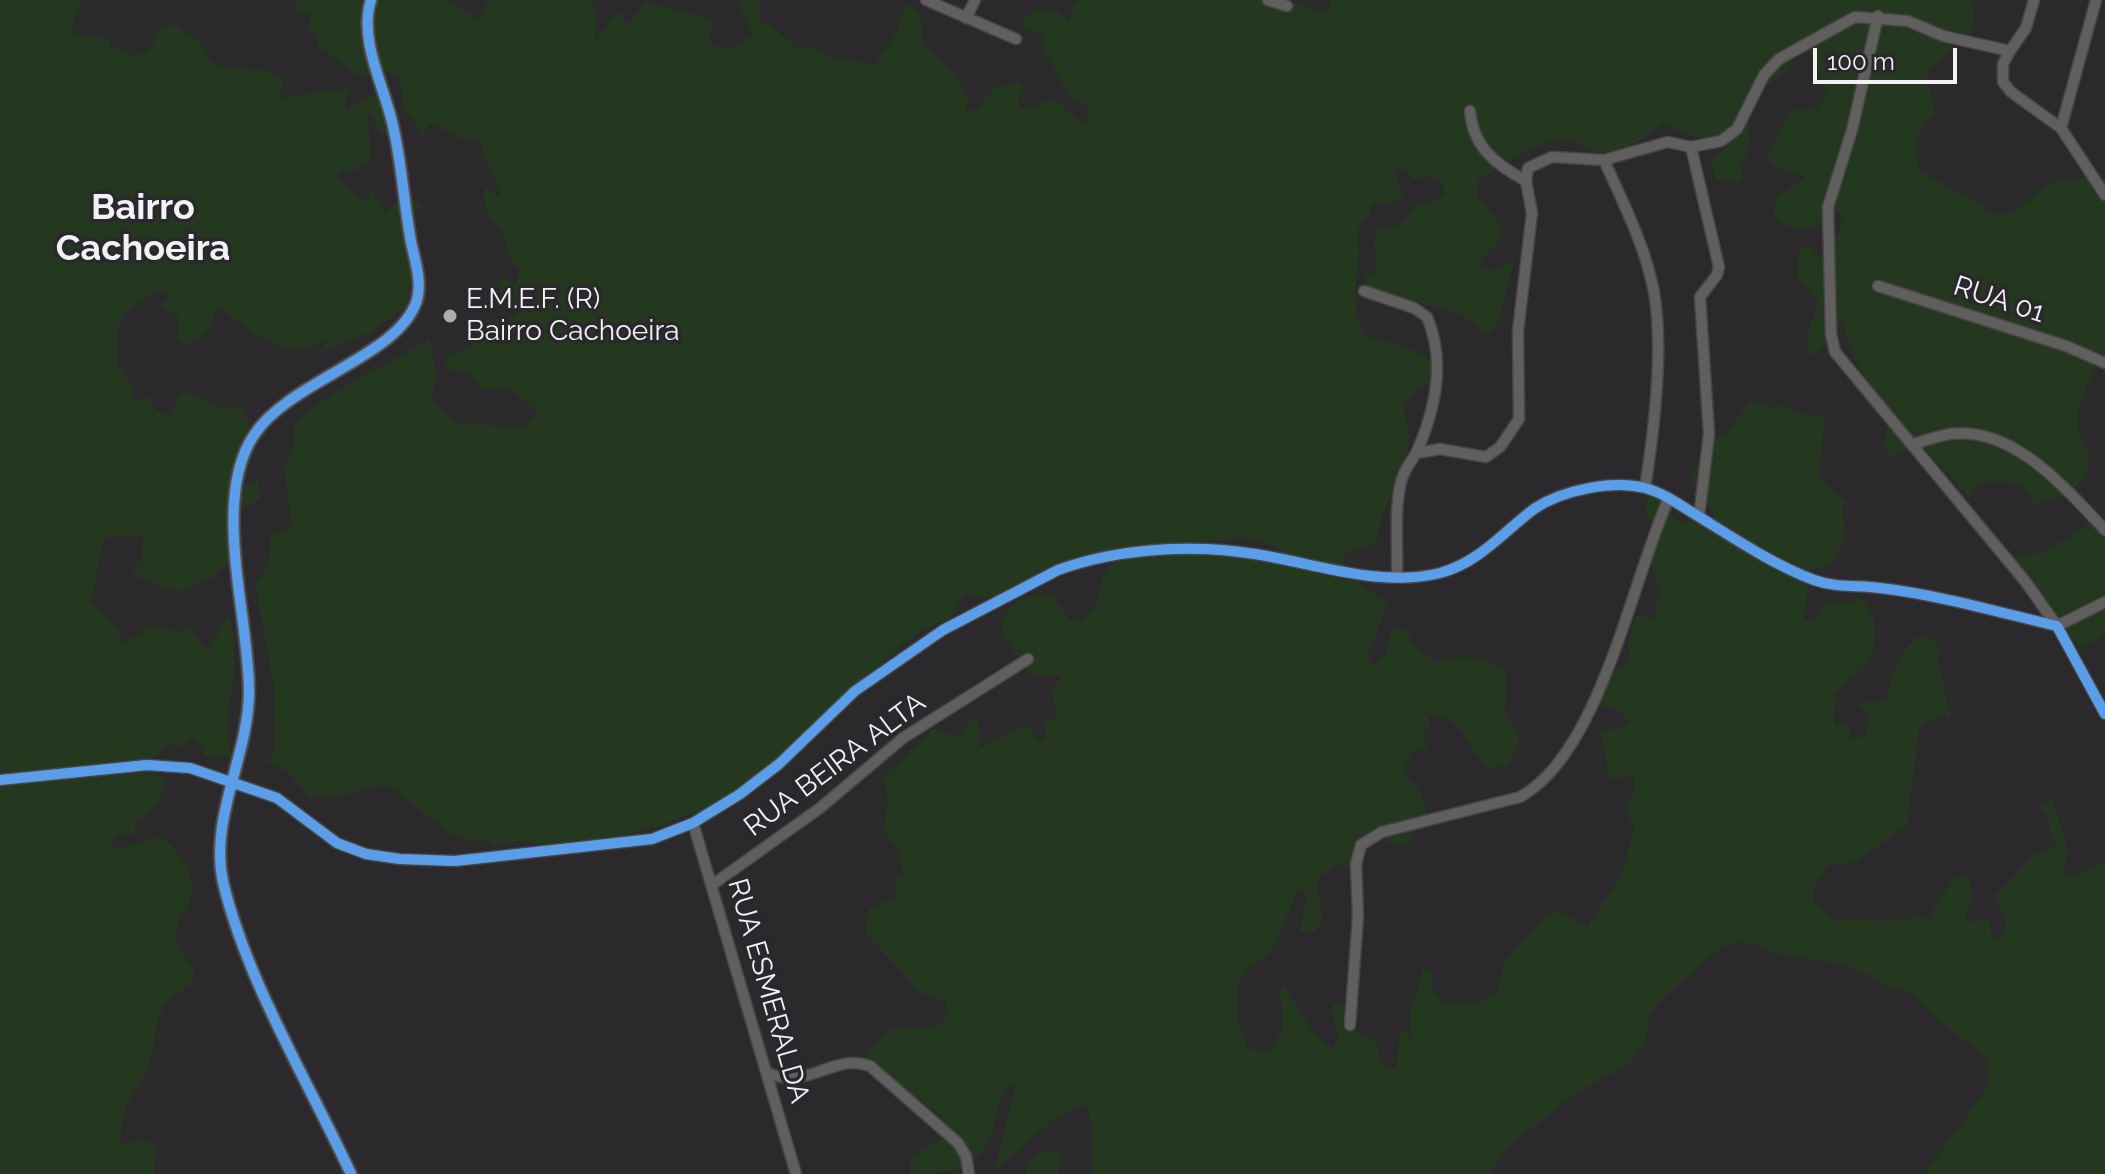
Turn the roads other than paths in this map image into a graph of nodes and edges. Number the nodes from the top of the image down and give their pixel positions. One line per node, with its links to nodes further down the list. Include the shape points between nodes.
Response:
1 (371, 0): 33 (street, via 370,39 399,153 418,273 417,299 404,322 382,342 293,395 269,417 253,436 240,466 235,528 249,692)
2 (926, 0): 9 (street)
3 (975, 0): 9 (street)
4 (1268, 0): 7 (street)
5 (2034, 0): 11 (street, via 2026,28)
6 (2096, 0): 13 (street)
7 (1287, 6)
8 (1878, 16): 11 (street); 14 (street, via 1855,17 1779,59 1764,75 1737,129 1721,141); 21 (street, via 1828,207 1831,334 1846,368)
9 (966, 18): 10 (street)
10 (1016, 39)
11 (2010, 51): 13 (street, via 2003,82)
12 (1470, 111): 16 (street, via 1481,148)
13 (2061, 128): 17 (street)
14 (1691, 147): 15 (street, via 1668,142); 25 (street, via 1719,267 1700,297 1709,434)
15 (1604, 160): 16 (street, via 1552,157 1528,168); 23 (street, via 1640,242 1654,295 1653,437)
16 (1526, 181): 22 (street, via 1532,213 1518,331 1520,409 1515,428 1486,457 1440,449)
17 (2105, 195)
18 (1878, 286): 20 (street, RUA 01)
19 (1364, 291): 22 (street, via 1414,308 1430,325 1439,389)
20 (2105, 363)
21 (1914, 444): 26 (street, via 1953,433 1988,439 2027,455); 29 (street)
22 (1417, 453): 27 (street, via 1404,469 1400,486)
23 (1645, 488): 24 (street); 27 (street, via 1609,486 1562,497 1536,508 1483,554 1462,565 1438,573)
24 (1669, 498): 25 (street); 36 (street, via 1641,583 1587,713 1553,772 1520,797 1382,832 1361,845)
25 (1699, 517): 29 (street, via 1818,581 1878,587)
26 (2105, 530)
27 (1397, 575): 34 (street, via 1361,574 1212,549 1176,549 1068,566 943,630 889,667 855,691 769,771)
28 (2105, 602): 29 (street)
29 (2057, 626): 31 (street)
30 (1028, 659): 35 (street, RUA BEIRA ALTA, via 903,738 820,808)
31 (2105, 714)
32 (0, 780): 33 (street, via 147,765 190,768)
33 (234, 783): 34 (street, via 277,798 337,843 400,859 455,861 613,845 652,839); 38 (street, via 220,849 234,920)
34 (693, 823): 35 (street, RUA ESMERALDA)
35 (712, 885): 37 (street, RUA ESMERALDA)
36 (1350, 1025)
37 (768, 1073): 39 (street, RUA ESMERALDA); 40 (street, via 791,1081 845,1063 870,1066 952,1136 966,1156)
38 (351, 1174)
39 (796, 1174)
40 (969, 1174)

